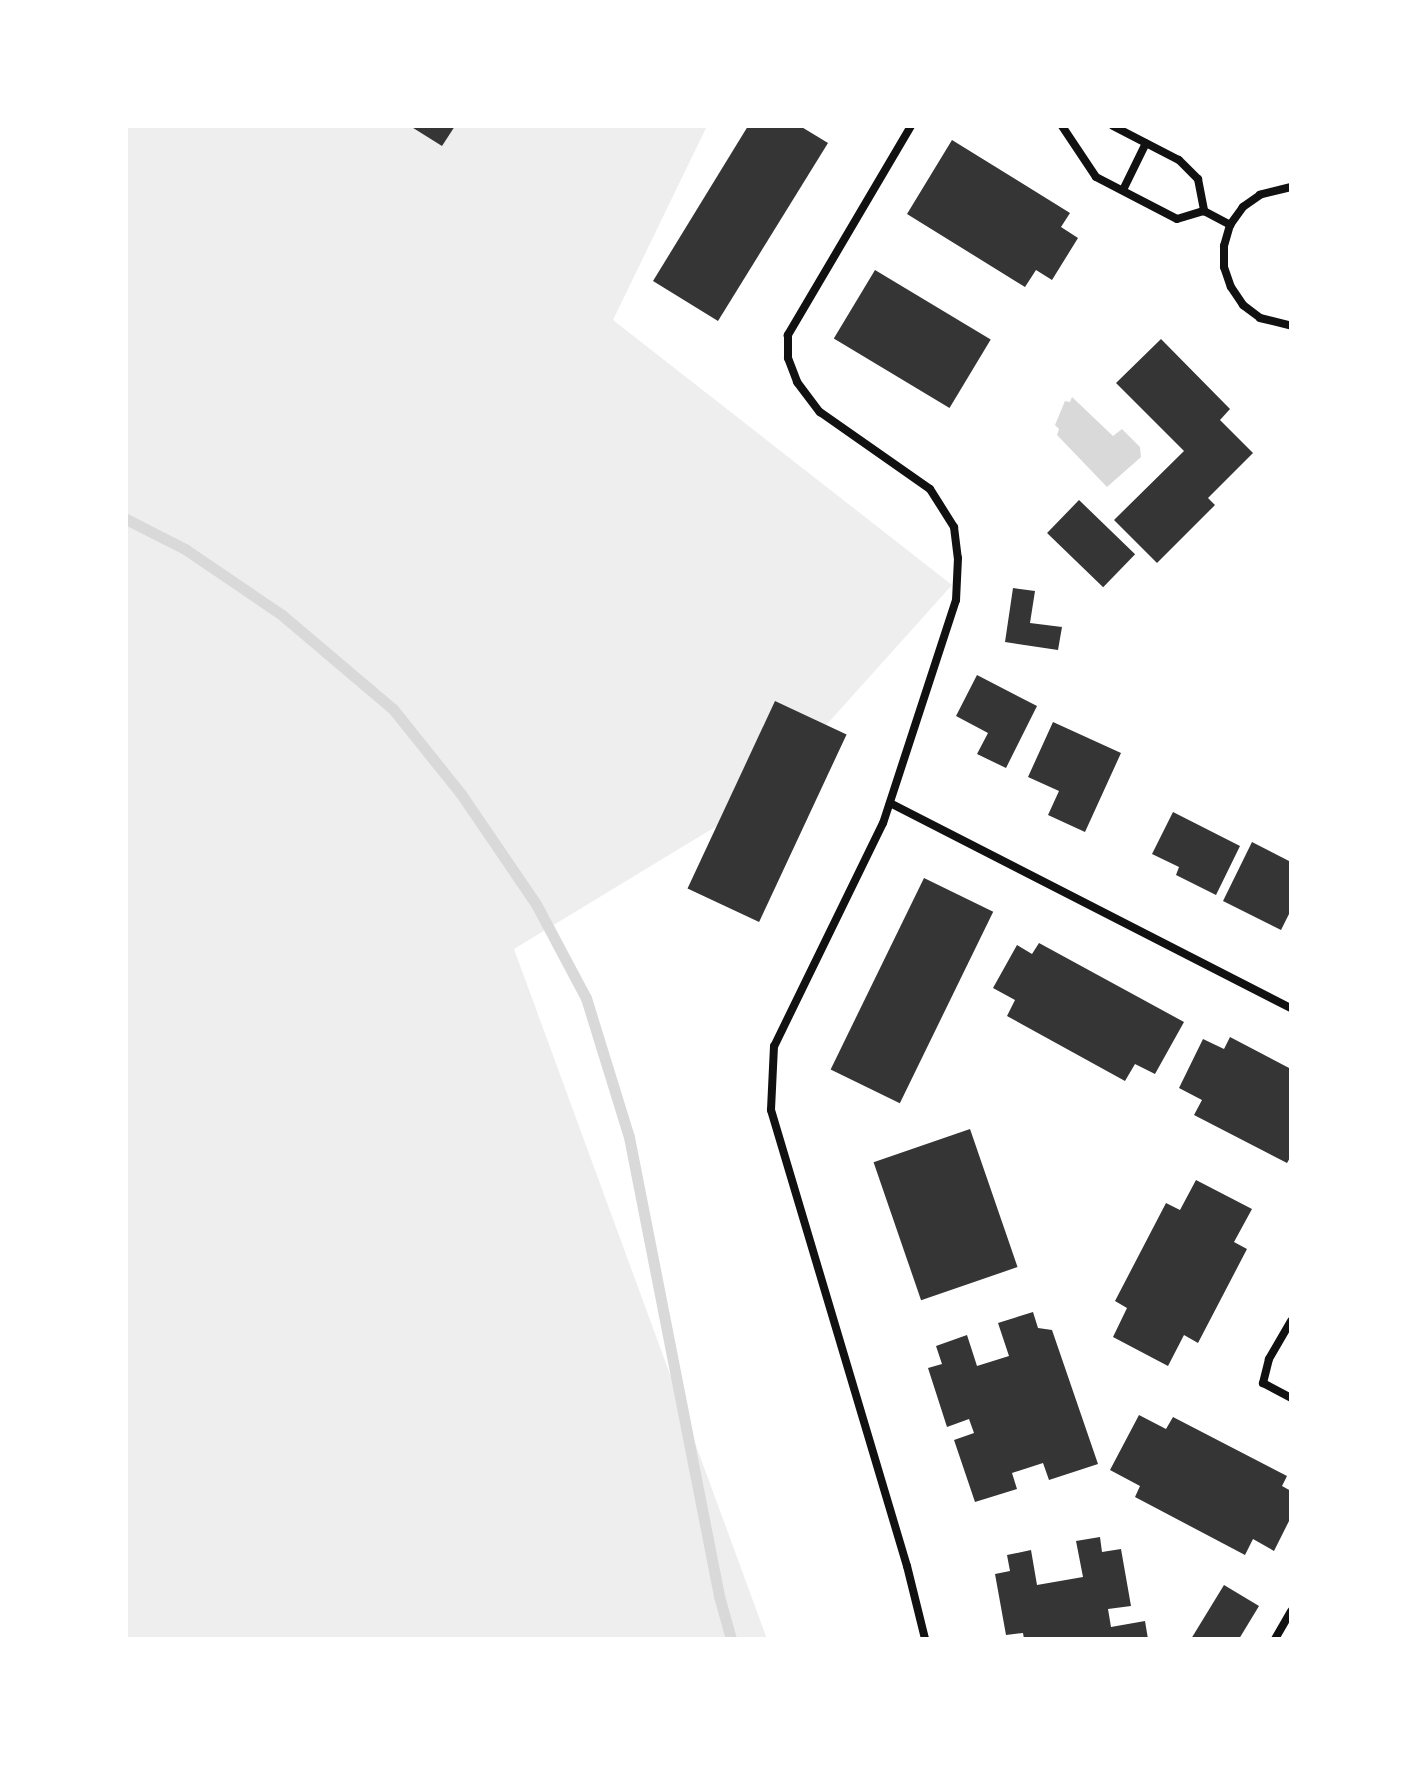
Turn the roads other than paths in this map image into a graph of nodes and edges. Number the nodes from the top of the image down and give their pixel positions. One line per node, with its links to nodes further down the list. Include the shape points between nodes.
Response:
1 (911, 126): 10 (street, via 788,335 788,358 797,382 820,412 930,489 954,527 956,600)
2 (1062, 126): 6 (street, via 1096,177)
3 (1113, 126): 4 (street)
4 (1146, 143): 6 (street); 7 (street, via 1179,160 1198,179)
5 (1291, 187): 8 (street, via 1260,195)
6 (1123, 190): 7 (street, via 1177,219)
7 (1204, 211): 8 (street)
8 (1230, 225): 9 (street, via 1224,256 1231,287 1260,318)
9 (1291, 326)
10 (890, 803): 11 (street); 15 (street, via 774,1046 771,1110)
11 (1291, 1008)
12 (1291, 1321): 13 (street, via 1269,1359 1263,1383)
13 (1291, 1398)
14 (1291, 1611): 16 (street)
15 (925, 1639)
16 (1275, 1639)

